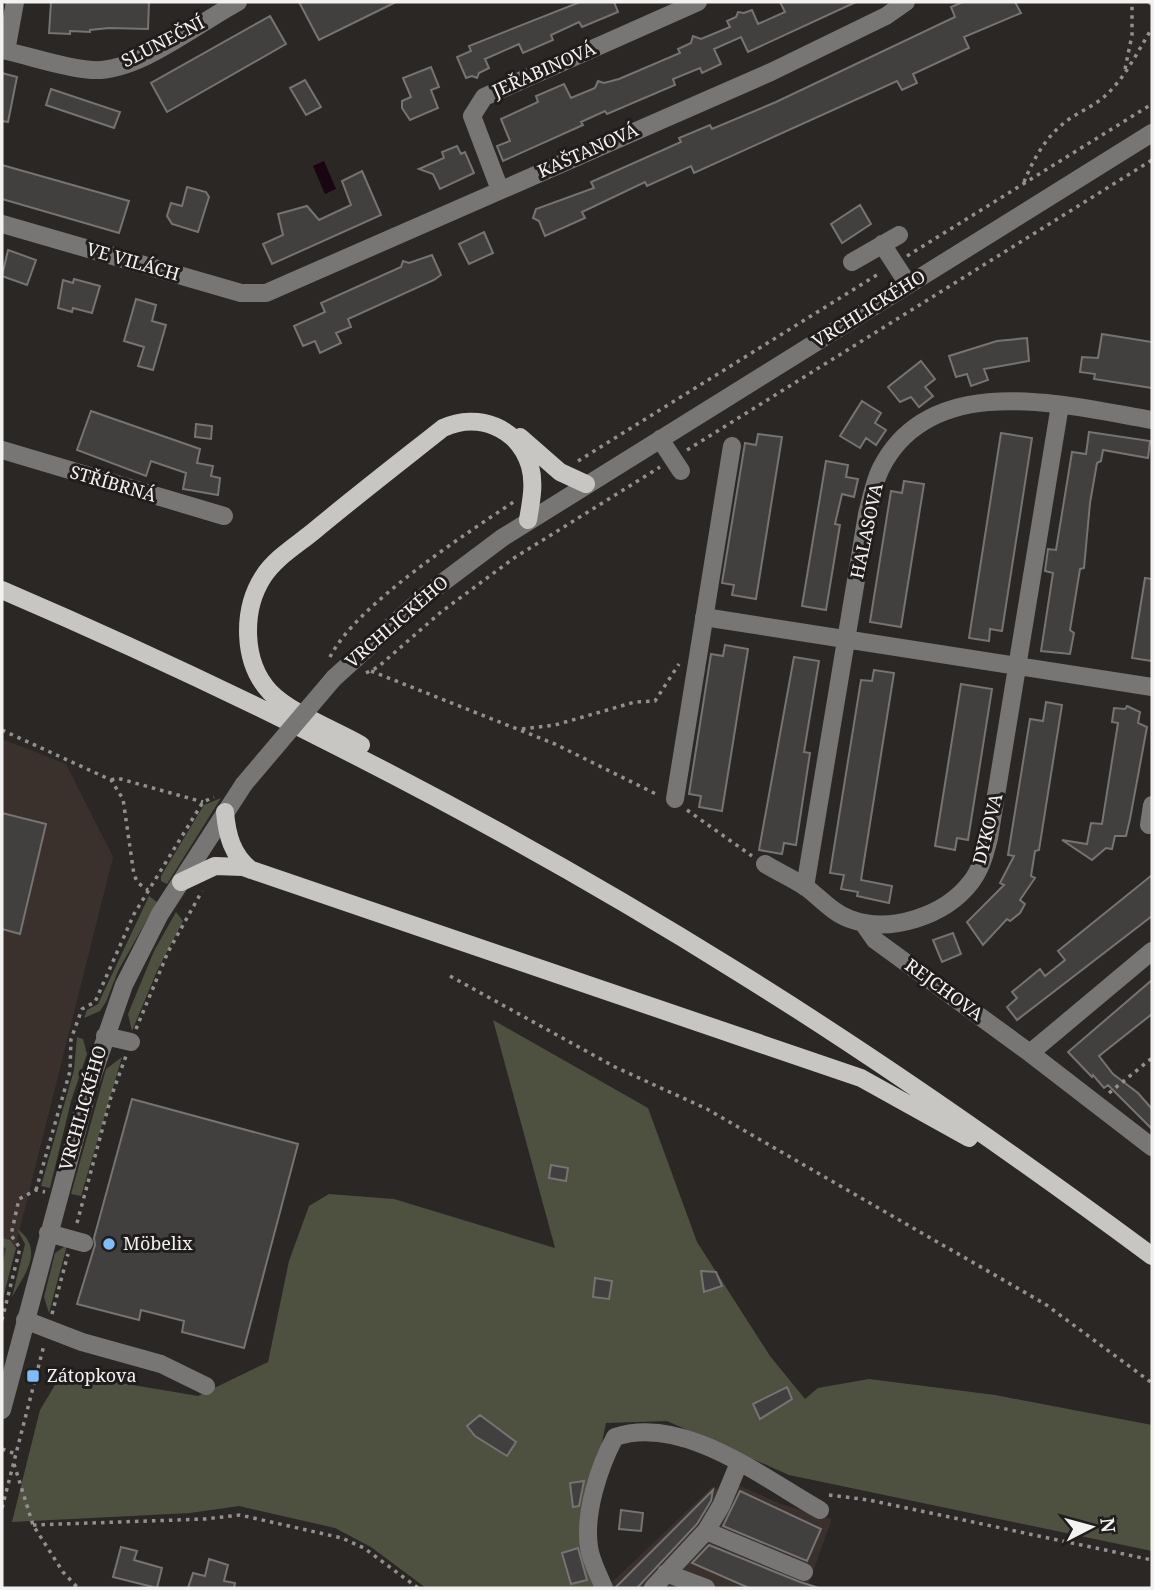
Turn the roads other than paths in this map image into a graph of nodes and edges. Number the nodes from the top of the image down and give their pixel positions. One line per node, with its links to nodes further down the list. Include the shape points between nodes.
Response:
1 (15, 2): 6 (street)
2 (236, 2): 6 (street, SLUNEČNÍ, via 133,61 111,68 90,69)
3 (698, 2): 8 (street, JEŘABINOVÁ, via 484,97 472,116)
4 (906, 2): 5 (street, KAŠTANOVÁ)
5 (882, 9): 8 (street, KAŠTANOVÁ, via 771,72)
6 (4, 50)
7 (1152, 133): 13 (street, VRCHLICKÉHO)
8 (500, 190): 14 (street, KAŠTANOVÁ)
9 (2, 224): 14 (street, VE VILÁCH, via 242,293)
10 (899, 235): 11 (street)
11 (882, 244): 12 (street); 13 (street)
12 (852, 262)
13 (908, 285): 18 (street, VRCHLICKÉHO)
14 (266, 293)
15 (1060, 405): 16 (street, HALASOVA); 27 (street, HALASOVA, via 1002,400 961,407 920,425 895,448 882,467 867,514); 28 (street, DYKOVA)
16 (1152, 420)
17 (504, 429): 22 (main road, via 525,439 560,472); 24 (main road, via 524,453 533,490); 30 (main road, via 466,420 443,428 274,564 263,577 250,611 248,637 254,665 275,697 383,758)
18 (660, 439): 21 (street); 22 (street, VRCHLICKÉHO)
19 (732, 446): 26 (street)
20 (2, 450): 23 (street, STŘÍBRNÁ)
21 (677, 465)
22 (586, 484): 24 (street, VRCHLICKÉHO)
23 (224, 516)
24 (528, 520): 33 (street, VRCHLICKÉHO, bridge, via 331,670)
25 (2, 590): 30 (main road, via 188,672)
26 (704, 617): 27 (street); 31 (street)
27 (847, 639): 28 (street); 38 (street, HALASOVA)
28 (1017, 666): 29 (street); 39 (street, DYKOVA, via 989,838 975,875 954,899 932,913 904,922)
29 (1152, 687)
30 (443, 800): 45 (main road, via 739,972)
31 (674, 802)
32 (1152, 805): 34 (street)
33 (225, 812): 36 (main road, via 236,854); 37 (street, VRCHLICKÉHO)
34 (1149, 825)
35 (765, 864): 38 (street, DYKOVA)
36 (253, 871): 37 (main road, via 215,866); 45 (main road, via 861,1078)
37 (181, 882): 41 (street, VRCHLICKÉHO, via 124,985)
38 (805, 887): 39 (street, DYKOVA, via 848,918)
39 (863, 923): 43 (street, REJCHOVA, via 875,940)
40 (1152, 951): 43 (street)
41 (105, 1036): 42 (street); 46 (street, VRCHLICKÉHO)
42 (131, 1042)
43 (1030, 1053): 44 (street, REJCHOVA)
44 (1152, 1147)
45 (1084, 1206): 48 (main road)
46 (48, 1233): 47 (street); 49 (street, VRCHLICKÉHO)
47 (78, 1241)
48 (1152, 1256)
49 (25, 1320): 50 (street, via 161,1364); 51 (street, VRCHLICKÉHO)
50 (206, 1386)
51 (2, 1410)
52 (739, 1463): 53 (street); 54 (street); 57 (street, via 691,1438 628,1433 615,1437 588,1525 592,1560)
53 (820, 1510)
54 (706, 1531): 55 (street); 56 (street)
55 (804, 1572)
56 (666, 1573): 58 (street); 59 (street)
57 (604, 1588)
58 (653, 1588)
59 (706, 1588)

